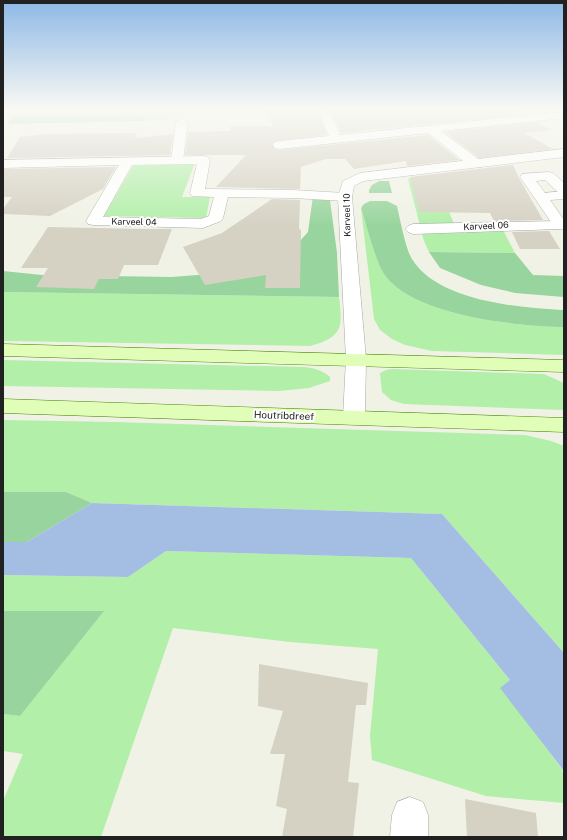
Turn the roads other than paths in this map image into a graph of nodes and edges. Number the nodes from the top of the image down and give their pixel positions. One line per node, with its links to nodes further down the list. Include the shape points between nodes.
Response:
1 (179, 148): 4 (street)
2 (455, 148): 7 (street)
3 (564, 153): 7 (street, Karveel 10)
4 (177, 160): 5 (street); 9 (street, via 204,160 196,193)
5 (128, 162): 6 (street); 9 (street, Karveel 04, via 93,221 203,224 216,218)
6 (3, 164)
7 (476, 164): 11 (street, Karveel 10, via 360,177 348,184)
8 (564, 190): 12 (street, Karveel 06, via 548,176 527,177)
9 (222, 193): 11 (street)
10 (564, 195): 12 (street)
11 (345, 197): 16 (street, Karveel 10)
12 (541, 198): 13 (street, Karveel 06)
13 (562, 225): 14 (street, Karveel 06)
14 (413, 229)
15 (3, 350): 16 (main road)
16 (356, 359): 17 (main road); 19 (street, Karveel 10)
17 (564, 366)
18 (3, 406): 19 (main road, Houtribdreef)
19 (354, 417): 20 (main road, Houtribdreef)
20 (564, 425)

